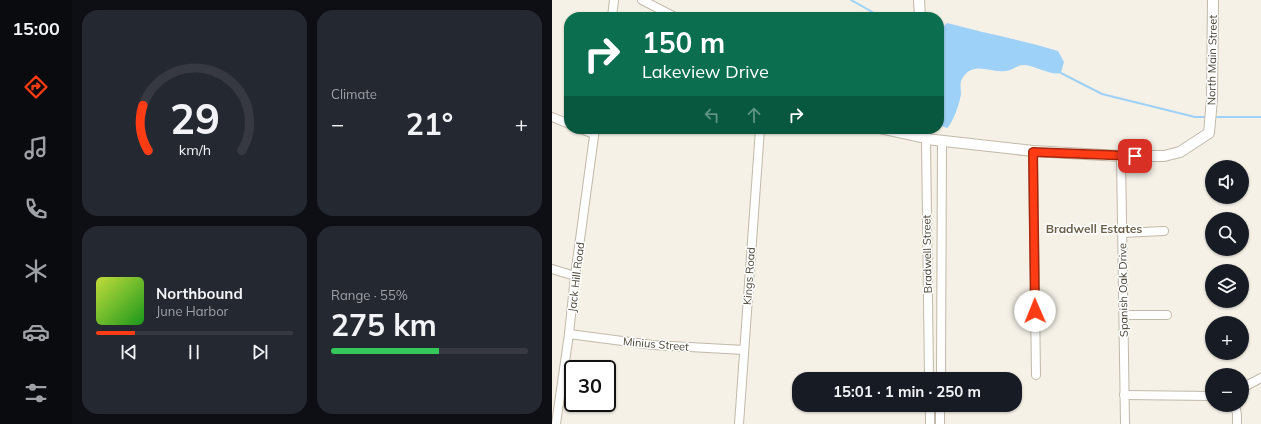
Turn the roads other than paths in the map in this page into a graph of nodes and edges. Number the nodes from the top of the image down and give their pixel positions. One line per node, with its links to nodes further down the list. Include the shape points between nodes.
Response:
1 (614, 0): 5 (street)
2 (642, 0): 6 (street)
3 (919, 0): 7 (street)
4 (1214, 0): 15 (street, North Main Street, via 1209,133 1180,152 1164,156)
5 (613, 12)
6 (665, 12)
7 (920, 12)
8 (552, 117): 9 (street)
9 (564, 122)
10 (594, 134): 19 (street, Jack Hill Road)
11 (760, 134): 23 (street, Kings Road)
12 (925, 134): 13 (street); 24 (street, Bradwell Street)
13 (942, 140): 14 (street); 25 (street, Bradwell Street)
14 (1033, 152): 15 (street); 26 (street)
15 (1121, 156): 17 (street, Spanish Oak Drive)
16 (1164, 230): 17 (street)
17 (1122, 233): 20 (street, Spanish Oak Drive)
18 (552, 269): 19 (street)
19 (575, 276): 22 (street, Jack Hill Road)
20 (1124, 314): 21 (street); 29 (street, Spanish Oak Drive)
21 (1167, 315)
22 (569, 334): 23 (street, Minius Street, via 653,345); 34 (street, Jack Hill Road)
23 (744, 350): 35 (street, Kings Road)
24 (929, 372)
25 (941, 372)
26 (1036, 375)
27 (1261, 378): 28 (street)
28 (1249, 384)
29 (1124, 395): 30 (street); 38 (street, Spanish Oak Drive)
30 (1205, 396)
31 (930, 412): 36 (street)
32 (940, 412): 37 (street)
33 (1237, 412): 39 (street)
34 (556, 424)
35 (739, 424)
36 (930, 424)
37 (940, 424)
38 (1124, 424)
39 (1237, 424)

